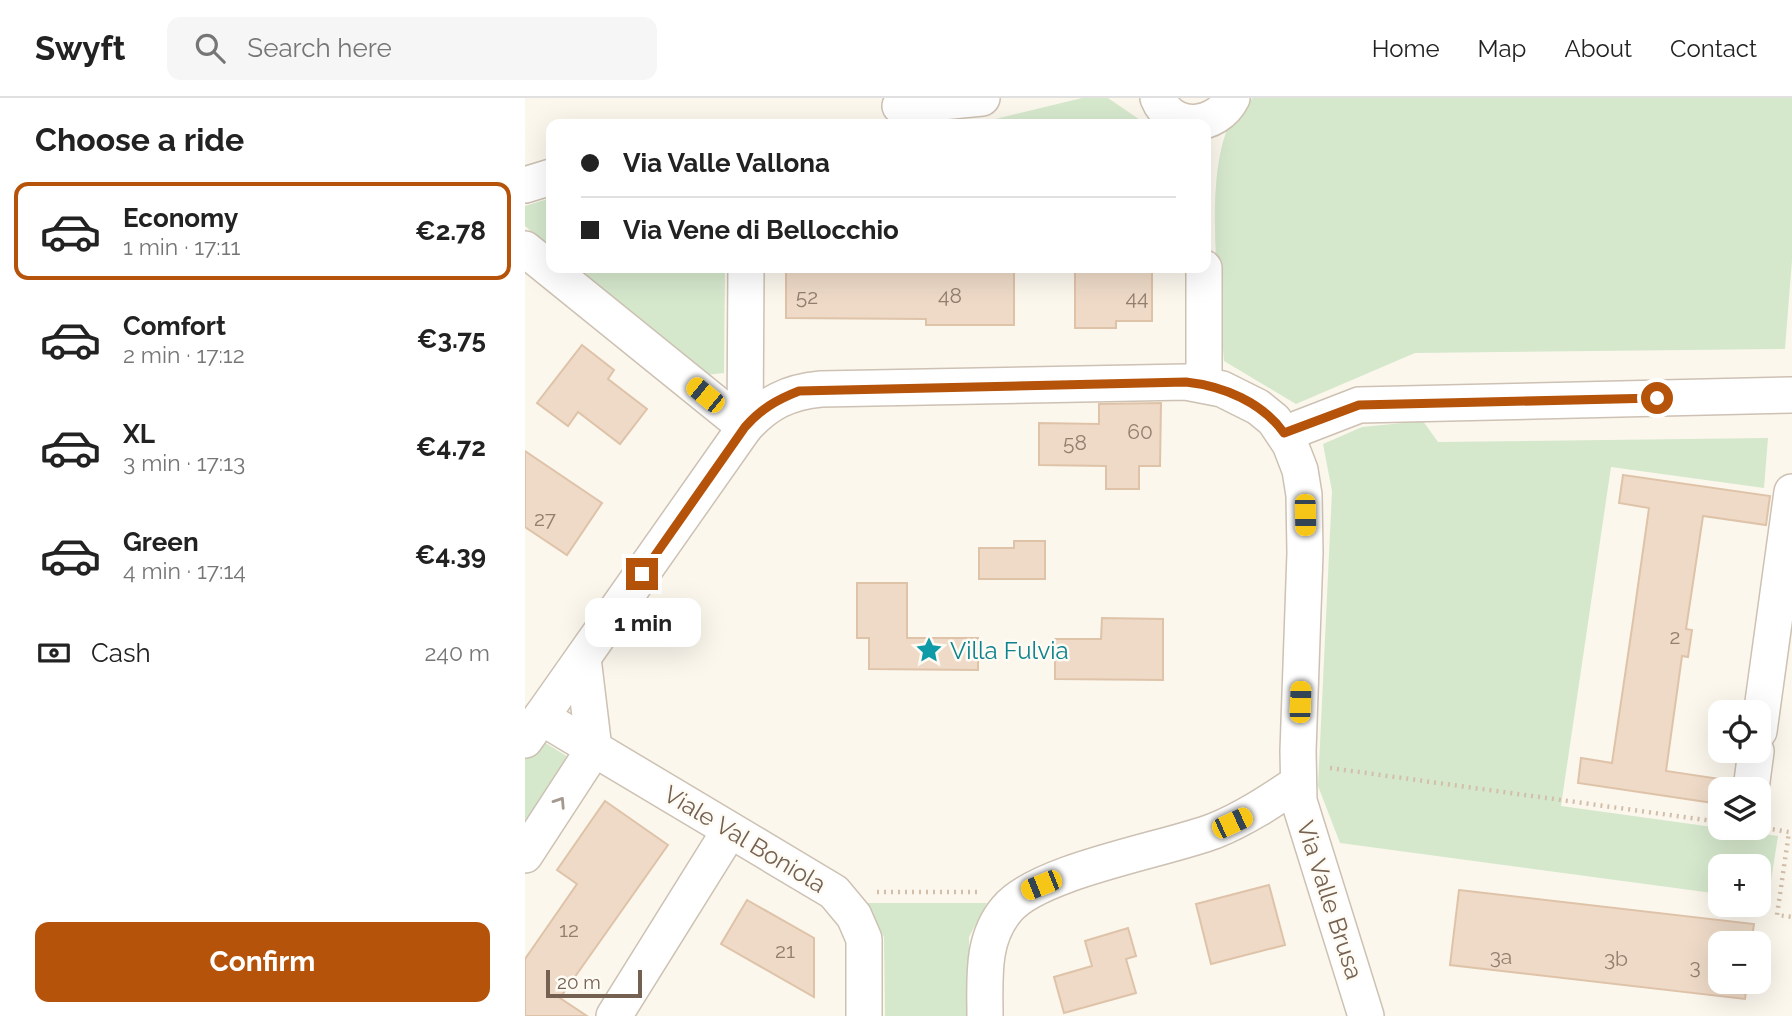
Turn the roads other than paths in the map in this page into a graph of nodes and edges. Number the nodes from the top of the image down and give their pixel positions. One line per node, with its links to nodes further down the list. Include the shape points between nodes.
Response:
1 (982, 98): 4 (street)
2 (1159, 98): 5 (street)
3 (1232, 98): 6 (street, via 1219,116)
4 (900, 106)
5 (1179, 119)
6 (1210, 119)
7 (546, 179): 8 (street)
8 (525, 185)
9 (525, 249): 10 (street)
10 (546, 266)
11 (555, 273): 16 (street)
12 (746, 273): 16 (street)
13 (1204, 273): 14 (street)
14 (1203, 384): 16 (street, via 799,391 776,400); 17 (street, via 1258,407)
15 (1792, 395): 17 (street, via 1359,405)
16 (745, 427): 19 (street)
17 (1284, 433): 23 (street, via 1300,470 1304,495)
18 (1792, 492): 20 (street)
19 (583, 658): 21 (street); 22 (street)
20 (1763, 700)
21 (534, 717): 22 (street, Viale Val Boniola)
22 (594, 749): 24 (street, Viale Val Boniola); 25 (street, one-way to 22)
23 (1298, 774): 28 (street, via 1247,816 1216,830 1023,892 992,933 986,958); 29 (street, Via Valle Brusa, via 1305,826)
24 (730, 830): 26 (street); 27 (street, Viale Val Boniola, via 834,892 854,916 864,939)
25 (525, 855)
26 (614, 1016)
27 (864, 1016)
28 (985, 1016)
29 (1366, 1016)

